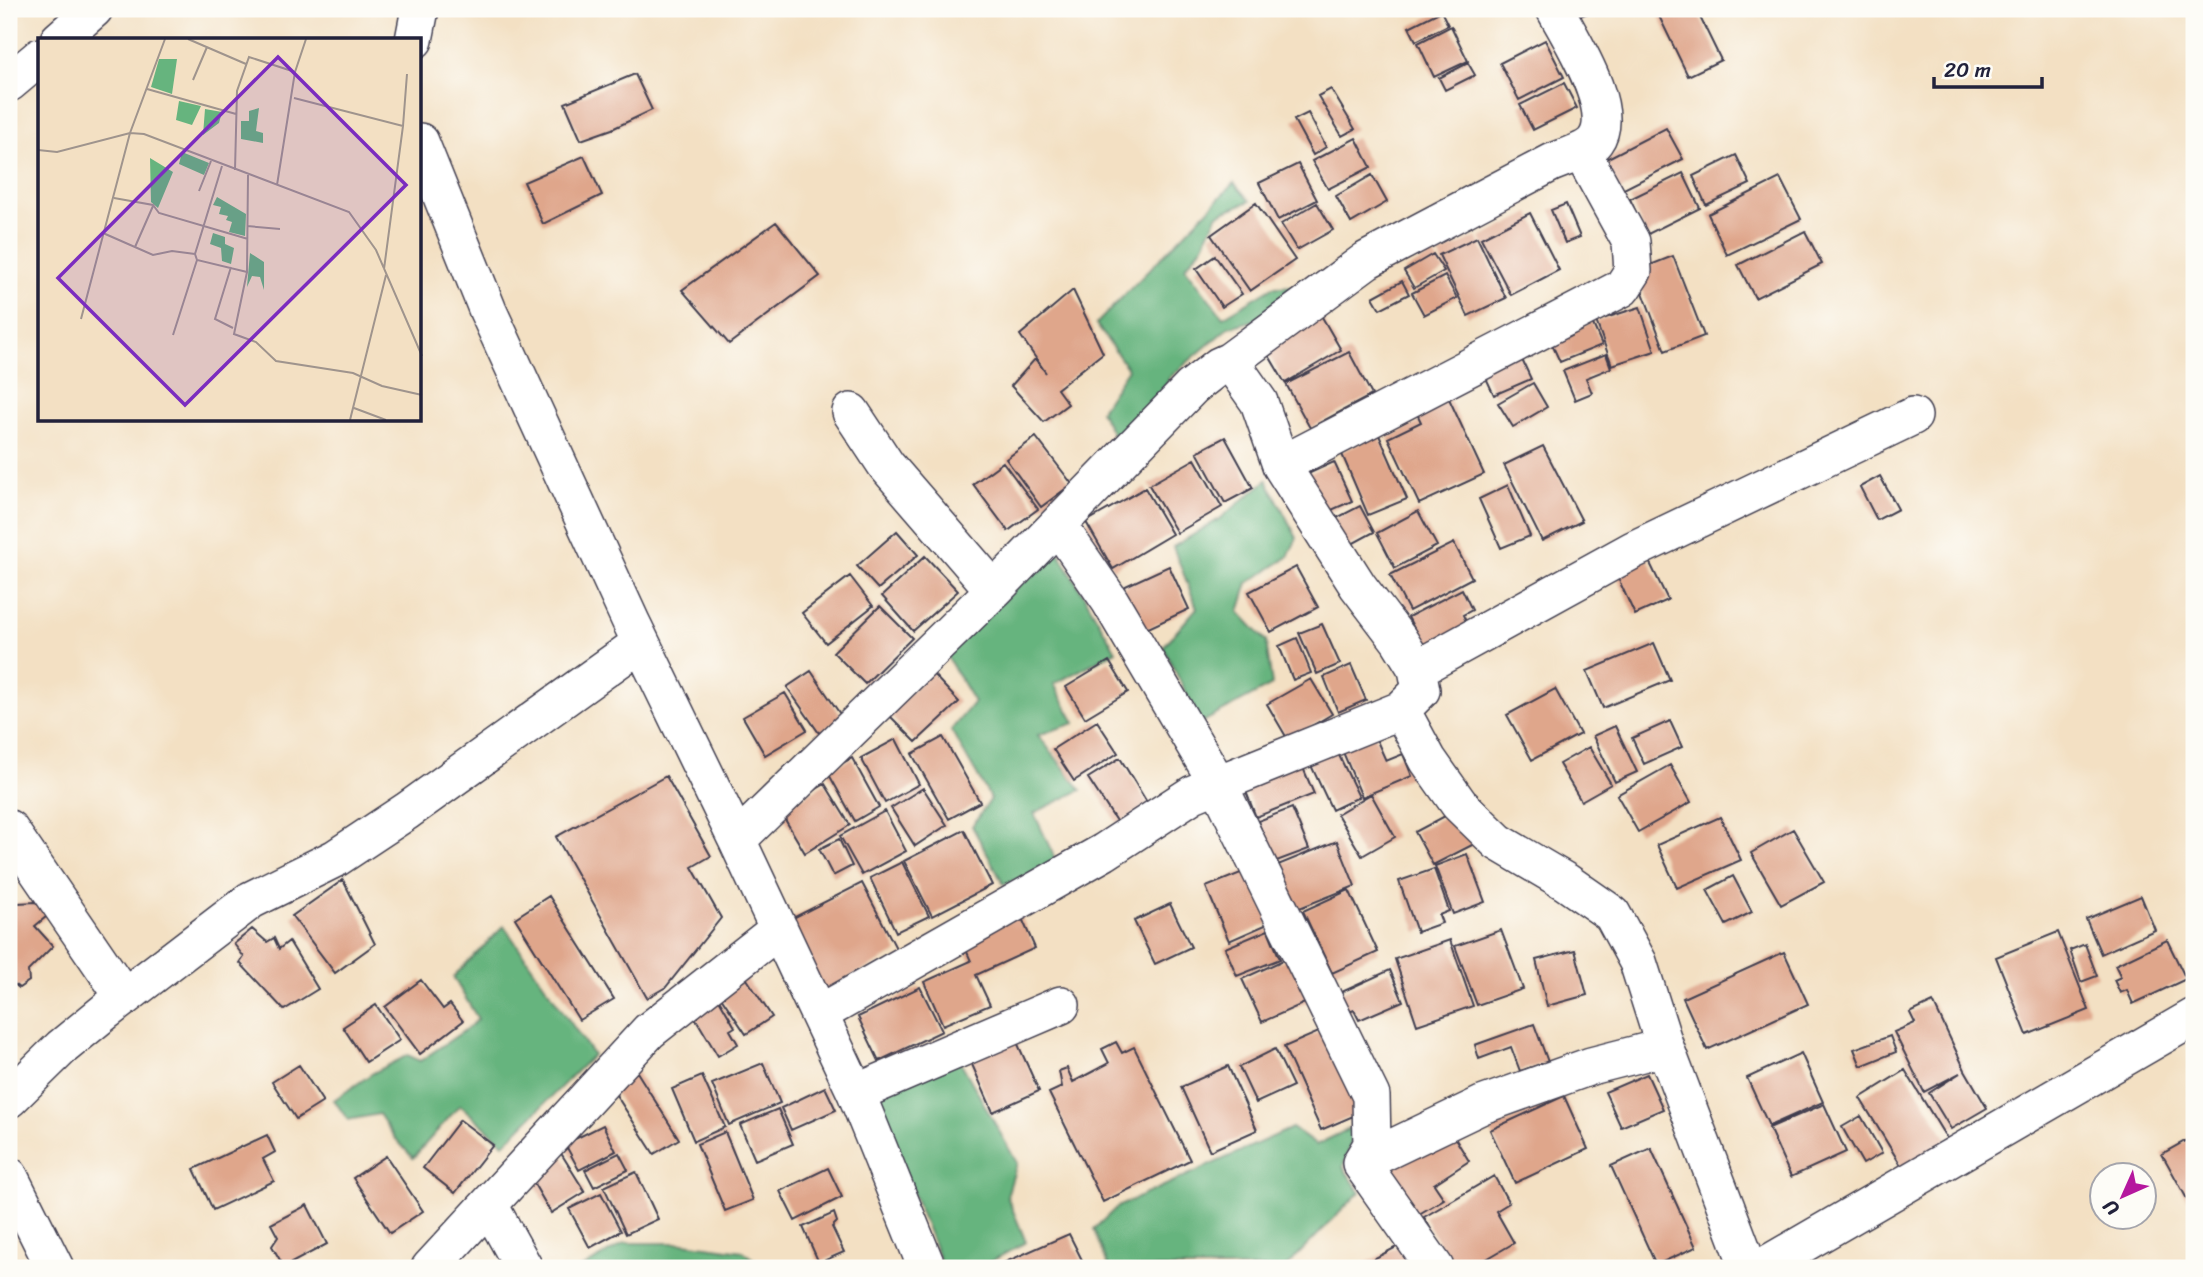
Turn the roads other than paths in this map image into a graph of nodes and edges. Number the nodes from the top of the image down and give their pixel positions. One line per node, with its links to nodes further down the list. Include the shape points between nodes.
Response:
1 (94, 9): 4 (street)
2 (419, 9): 5 (street)
3 (1555, 9): 9 (street, via 1589,73 1602,112 1594,142)
4 (61, 38)
5 (414, 38)
6 (38, 59): 7 (street)
7 (9, 83)
8 (422, 147): 16 (street, via 488,311)
9 (1581, 151): 10 (street, via 1367,260); 13 (street, via 1631,242 1633,271 1622,288)
10 (1230, 361): 13 (street, via 1259,402); 14 (street, via 1192,387)
11 (851, 412): 15 (street, via 886,465)
12 (1913, 416): 17 (street, via 1633,550)
13 (1281, 465): 17 (street)
14 (1058, 524): 15 (street); 19 (street, via 1111,601)
15 (994, 590): 21 (street)
16 (641, 643): 21 (street); 23 (street, via 336,858 251,900)
17 (1417, 669): 18 (street, via 1420,690)
18 (1401, 710): 19 (street); 27 (street, via 1459,804 1497,842 1612,914 1638,962)
19 (1218, 784): 25 (street, via 1193,794 1104,852); 30 (street, via 1371,1096 1372,1145)
20 (9, 829): 23 (street)
21 (737, 840): 22 (street)
22 (779, 929): 25 (street); 32 (street, via 649,1031)
23 (124, 997): 29 (street, via 62,1047)
24 (1061, 1005): 28 (street)
25 (819, 1014): 28 (street)
26 (2194, 1017): 39 (street)
27 (1665, 1047): 30 (street, via 1591,1066 1482,1105); 38 (street)
28 (856, 1093): 36 (street)
29 (9, 1099)
30 (1361, 1163): 37 (street)
31 (9, 1175): 33 (street)
32 (489, 1205): 34 (street); 35 (street)
33 (55, 1268)
34 (430, 1268)
35 (524, 1268)
36 (927, 1268)
37 (1435, 1268)
38 (1749, 1268)
39 (1761, 1268)

